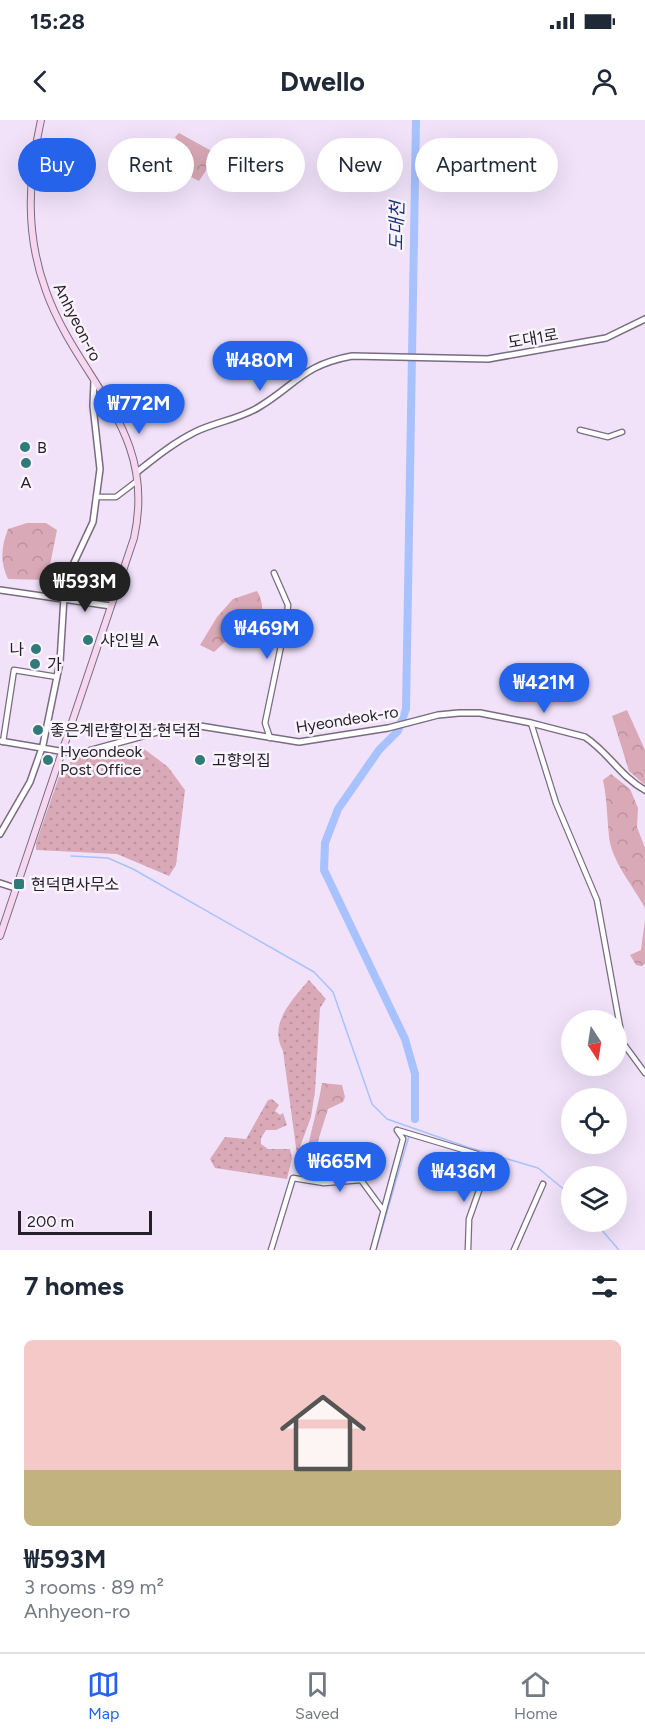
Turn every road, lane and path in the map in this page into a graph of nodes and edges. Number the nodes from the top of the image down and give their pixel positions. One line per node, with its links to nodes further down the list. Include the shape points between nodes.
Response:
1 (41, 120): 3 (main road, Anhyeon-ro, via 30,180 34,254 63,329)
2 (645, 320): 6 (street, 도대1로, via 606,338 515,356 352,356 314,366 258,408 173,444)
3 (94, 381): 6 (main road, Anhyeon-ro, via 125,431); 7 (street, via 100,469)
4 (580, 430): 5 (street, via 608,437)
5 (622, 432)
6 (138, 475): 7 (street, via 116,497); 11 (main road, Anhyeon-ro, via 138,517)
7 (97, 496): 10 (street, via 93,522 71,569)
8 (274, 573): 14 (street, via 288,605 265,723)
9 (0, 590): 10 (street)
10 (64, 597): 11 (street); 12 (street)
11 (111, 606): 17 (main road, Anhyeon-ro)
12 (57, 677): 15 (street, via 14,670); 16 (street)
13 (531, 723): 14 (street, Hyeondeok-ro, via 459,713 309,741); 18 (street, Hyeondeok-ro, via 585,737); 23 (street, via 556,803 597,900 623,1043)
14 (271, 739): 17 (street, Hyeondeok-ro, via 200,726 176,727 87,752)
15 (1, 741): 16 (street, Hyeondeok-ro)
16 (42, 748): 17 (street, Hyeondeok-ro); 19 (street, via 30,782)
17 (62, 754): 21 (main road, Anhyeon-ro)
18 (645, 790)
19 (0, 834)
20 (0, 883): 21 (street)
21 (15, 888): 22 (main road, Anhyeon-ro)
22 (0, 936)
23 (645, 1073)
24 (543, 1184): 29 (street)
25 (383, 1210): 26 (street, via 361,1180 324,1183 293,1178); 27 (street); 28 (street, via 403,1139 397,1130 477,1154 481,1185 469,1219)
26 (271, 1250)
27 (373, 1250)
28 (468, 1250)
29 (514, 1250)

